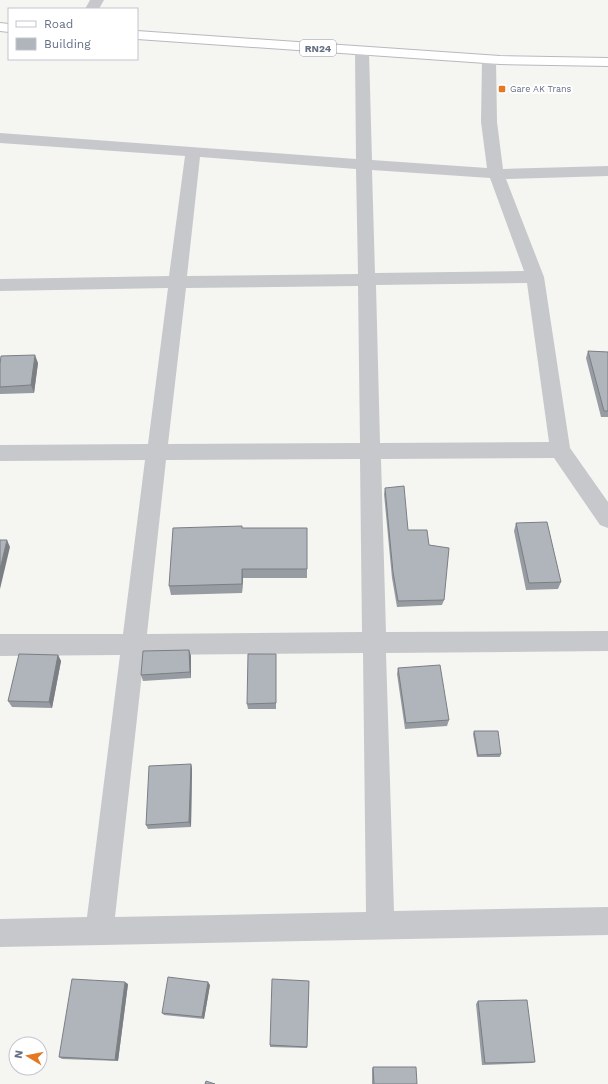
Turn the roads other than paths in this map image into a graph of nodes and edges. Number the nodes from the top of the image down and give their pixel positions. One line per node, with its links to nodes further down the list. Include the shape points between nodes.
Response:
1 (138, 35): 2 (main road, RN24)
2 (362, 52): 3 (main road, RN24); 7 (street)
3 (489, 60): 4 (main road, RN24); 9 (street, via 489,122)
4 (608, 62)
5 (0, 138): 6 (street)
6 (193, 152): 7 (street); 12 (street)
7 (365, 164): 9 (street); 11 (street)
8 (608, 171): 9 (street)
9 (496, 174): 10 (street)
10 (535, 277): 11 (street); 14 (street)
11 (367, 280): 12 (street); 15 (street)
12 (177, 282): 13 (street); 16 (street)
13 (0, 285)
14 (560, 450): 15 (street); 18 (street)
15 (371, 451): 16 (street); 20 (street)
16 (157, 452): 17 (street); 21 (street)
17 (0, 453)
18 (608, 519)
19 (608, 641): 20 (street)
20 (375, 643): 21 (street); 24 (street)
21 (134, 645): 22 (street); 25 (street)
22 (0, 646)
23 (608, 921): 24 (street)
24 (380, 925): 25 (street)
25 (99, 931): 26 (street)
26 (0, 932)

